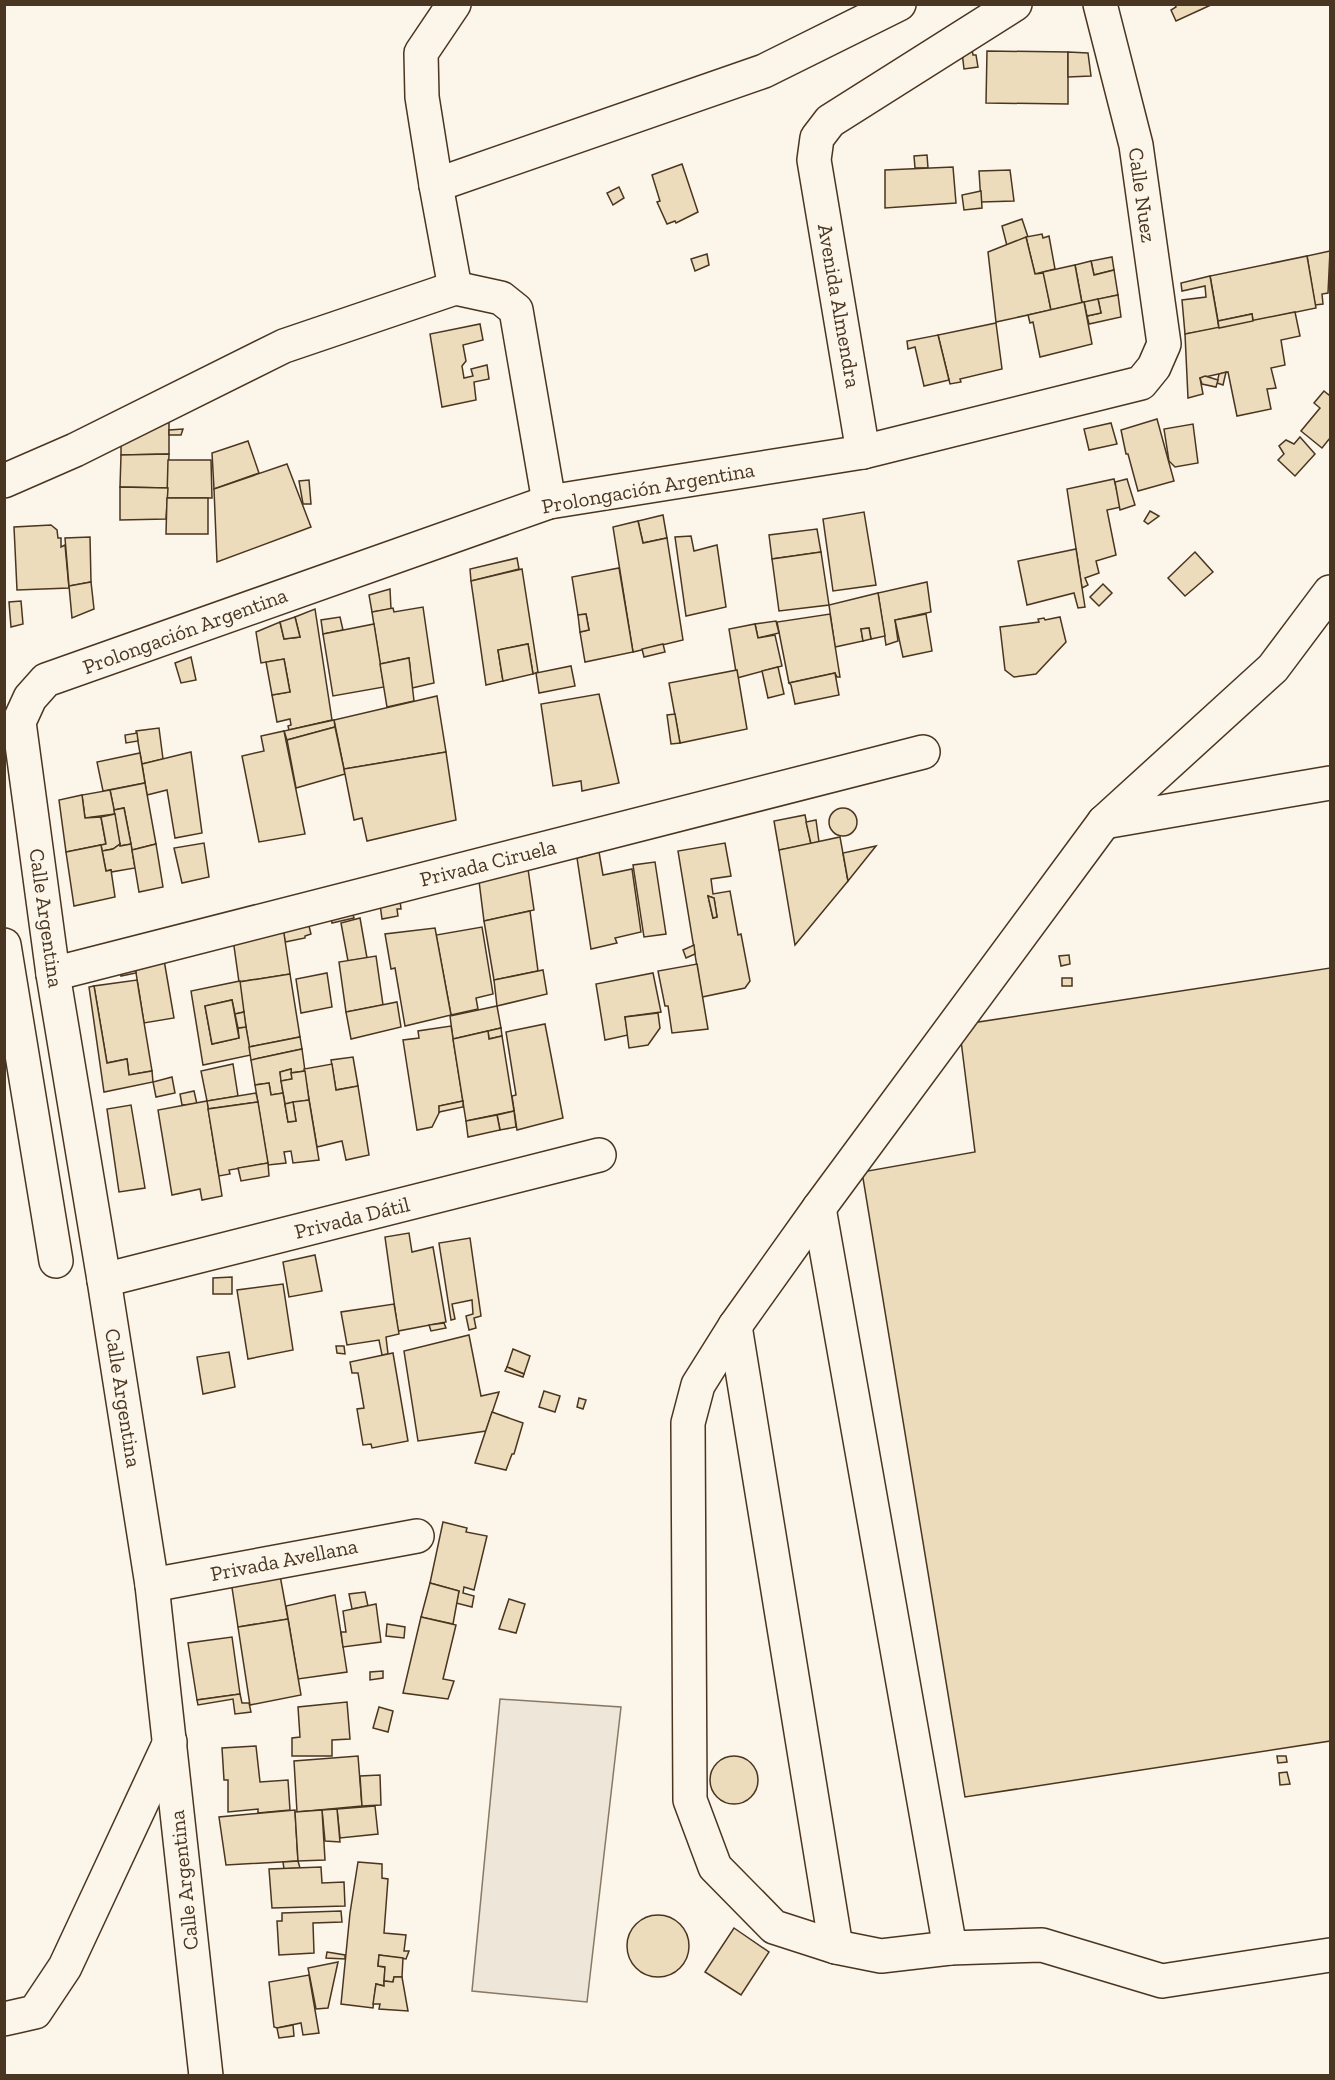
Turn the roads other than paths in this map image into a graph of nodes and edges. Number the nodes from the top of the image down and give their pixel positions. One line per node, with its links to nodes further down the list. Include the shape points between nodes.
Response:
1 (454, 4): 5 (street, via 421,53 422,97)
2 (899, 4): 5 (street, via 764,71)
3 (1015, 4): 8 (street, Avenida Almendra, via 830,121 817,138 814,160)
4 (1100, 4): 7 (street, Calle Nuez, via 1136,146 1164,344 1154,367)
5 (435, 185): 6 (street)
6 (455, 288): 9 (street, via 284,346); 10 (street, via 501,298 516,310)
7 (1141, 383): 8 (street, Prolongación Argentina)
8 (863, 452): 10 (street, Prolongación Argentina)
9 (4, 481)
10 (549, 502): 12 (street, Prolongación Argentina, via 46,680)
11 (1330, 592): 15 (street, via 1273,668)
12 (18, 707): 17 (street, Calle Argentina)
13 (923, 752): 17 (street, Privada Ciruela)
14 (1330, 783): 15 (street)
15 (1104, 822): 19 (street)
16 (4, 945): 20 (street)
17 (53, 974): 21 (street, Calle Argentina)
18 (599, 1155): 21 (street, Privada Dátil)
19 (819, 1208): 22 (street); 27 (street)
20 (56, 1261)
21 (104, 1280): 24 (street, Calle Argentina)
22 (735, 1326): 26 (street); 26 (street, via 698,1385 688,1423 690,1800 715,1867 774,1927)
23 (417, 1536): 24 (street, Privada Avellana)
24 (152, 1585): 25 (street, Calle Argentina)
25 (170, 1742): 29 (street, via 65,1967 35,2012); 30 (street, Calle Argentina)
26 (836, 1947): 27 (street, via 881,1956)
27 (950, 1948): 28 (street, via 1042,1945 1162,1981)
28 (1330, 1956)
29 (4, 2019)
30 (206, 2076)

